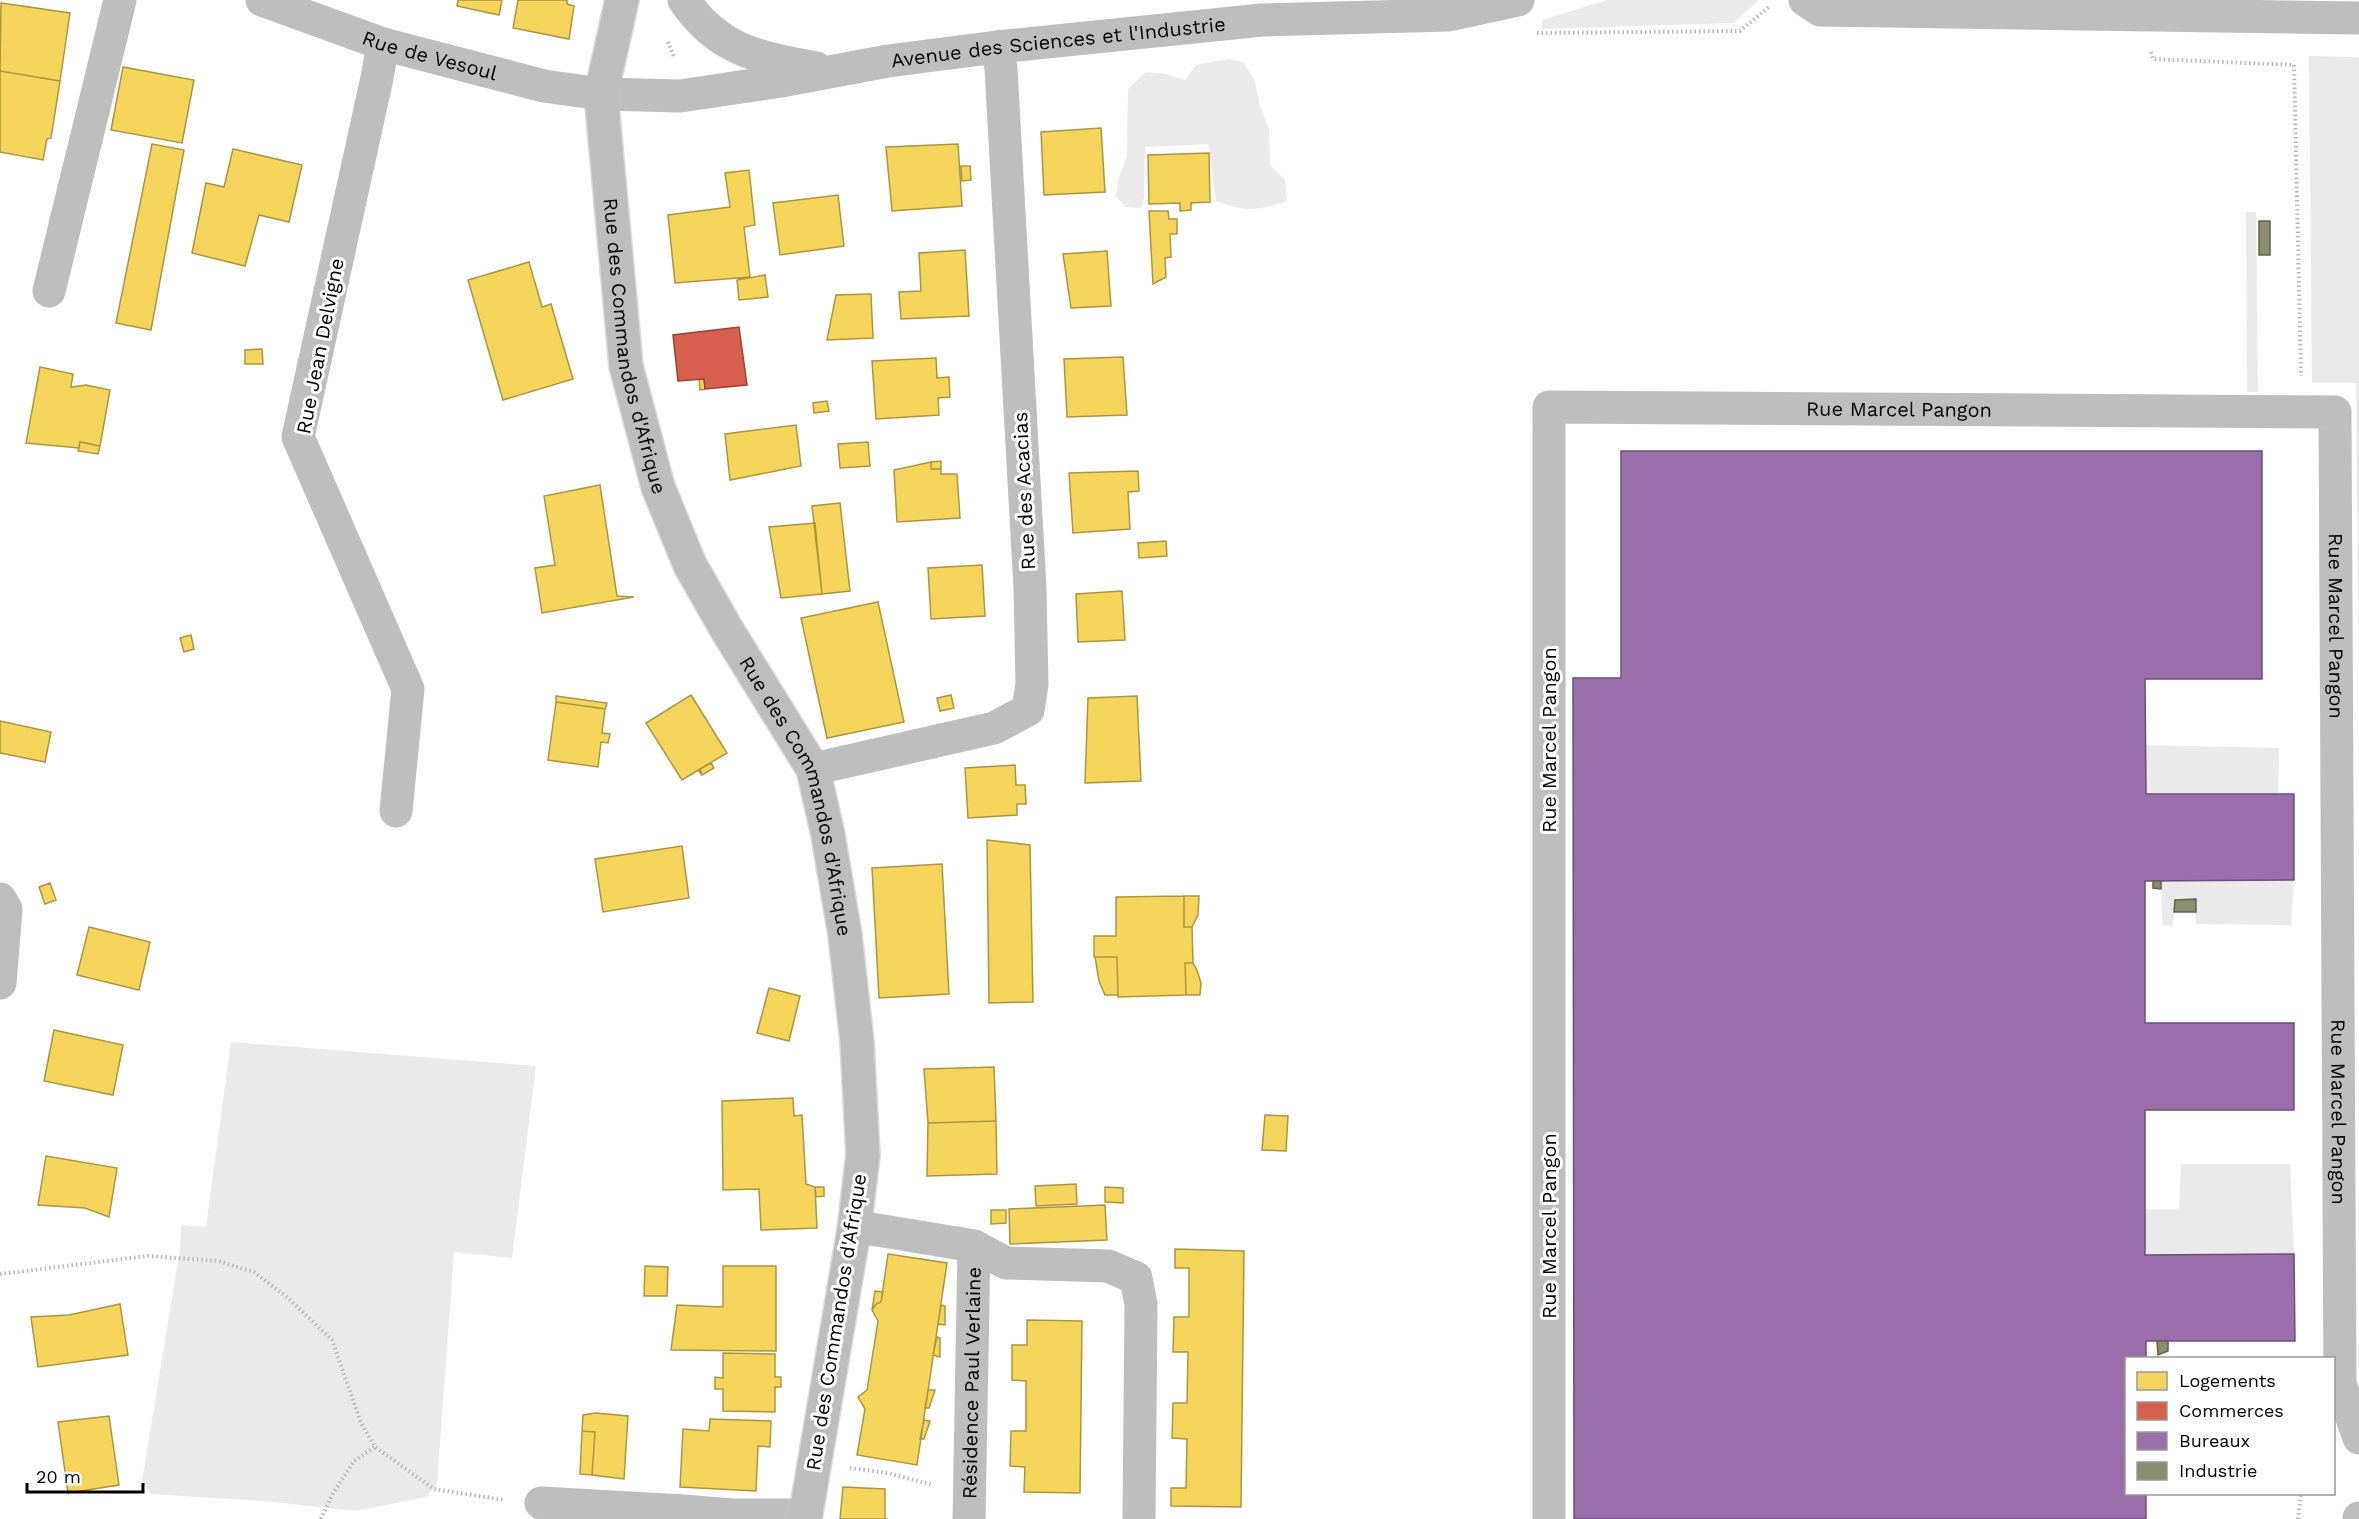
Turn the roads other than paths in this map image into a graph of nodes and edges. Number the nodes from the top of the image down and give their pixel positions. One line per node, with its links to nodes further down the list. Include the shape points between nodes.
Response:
1 (120, 0): 12 (street)
2 (262, 0): 8 (street, Rue de Vesoul)
3 (622, 0): 11 (main road, Rue des Commandos d'Afrique)
4 (684, 0): 10 (street, via 716,35 739,49)
5 (1518, 0): 9 (street, Avenue des Sciences et l'Industrie, via 1449,15 1262,20)
6 (1805, 0): 7 (street, via 1820,10)
7 (2359, 18)
8 (382, 44): 11 (street, Rue de Vesoul, via 544,86); 14 (street, Rue Jean Delvigne, via 298,437 408,689)
9 (998, 47): 10 (street, Avenue des Sciences et l'Industrie); 13 (street, Rue des Acacias, via 1030,588 1032,684 1028,710 994,728)
10 (829, 71): 11 (street, Avenue des Sciences et l'Industrie, via 680,96)
11 (602, 94): 13 (main road, Rue des Commandos d'Afrique, via 626,366 658,487 690,565)
12 (49, 291)
13 (813, 769): 17 (main road, Rue des Commandos d'Afrique, via 845,935 857,1042 863,1155)
14 (396, 811)
15 (0, 899): 16 (street, via 6,909)
16 (0, 983)
17 (854, 1230): 18 (street, Résidence Paul Verlaine, via 871,1229); 22 (main road, Rue des Commandos d'Afrique)
18 (974, 1246): 23 (street, Résidence Paul Verlaine); 24 (street, Résidence Paul Verlaine, via 1006,1263 1108,1266 1136,1278 1141,1304)
19 (2359, 1438): 25 (street, Rue Marcel Pangon, via 2340,1384 2335,412 1549,407)
20 (541, 1503): 21 (street)
21 (731, 1517): 22 (street)
22 (805, 1517)
23 (969, 1519)
24 (1139, 1519)
25 (1549, 1519)

